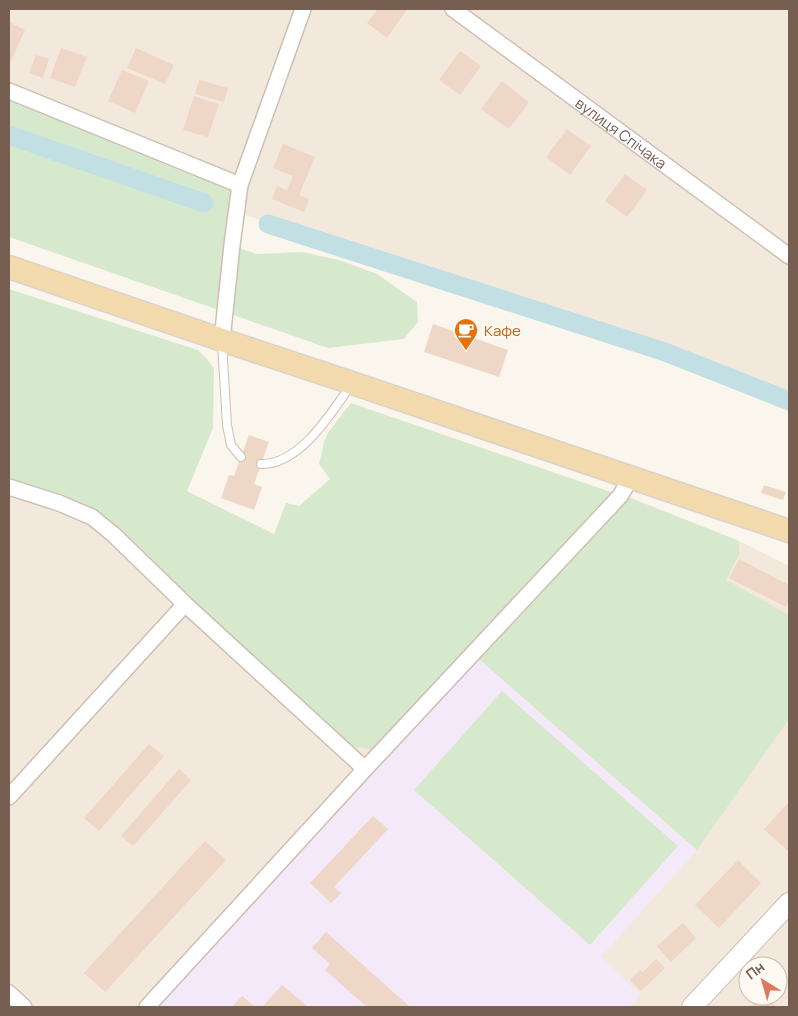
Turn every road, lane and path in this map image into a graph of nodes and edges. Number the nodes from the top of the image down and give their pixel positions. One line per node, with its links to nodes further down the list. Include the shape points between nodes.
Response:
1 (303, 9): 4 (street)
2 (452, 9): 5 (street, вулиця Спічака)
3 (9, 91): 4 (street)
4 (240, 185): 7 (street)
5 (789, 256)
6 (9, 267): 7 (main road)
7 (222, 340): 8 (main road); 9 (lane, via 227,425 231,445)
8 (352, 383): 10 (lane, via 330,416 304,445 286,458); 11 (main road)
9 (241, 457)
10 (261, 464)
11 (631, 478): 13 (main road); 15 (street, via 620,496)
12 (9, 487): 14 (street, via 92,517)
13 (789, 531)
14 (186, 604): 15 (street); 16 (street)
15 (366, 769): 20 (street)
16 (9, 797)
17 (789, 903): 21 (street)
18 (9, 993): 19 (street)
19 (24, 1007)
20 (147, 1007)
21 (692, 1007)

